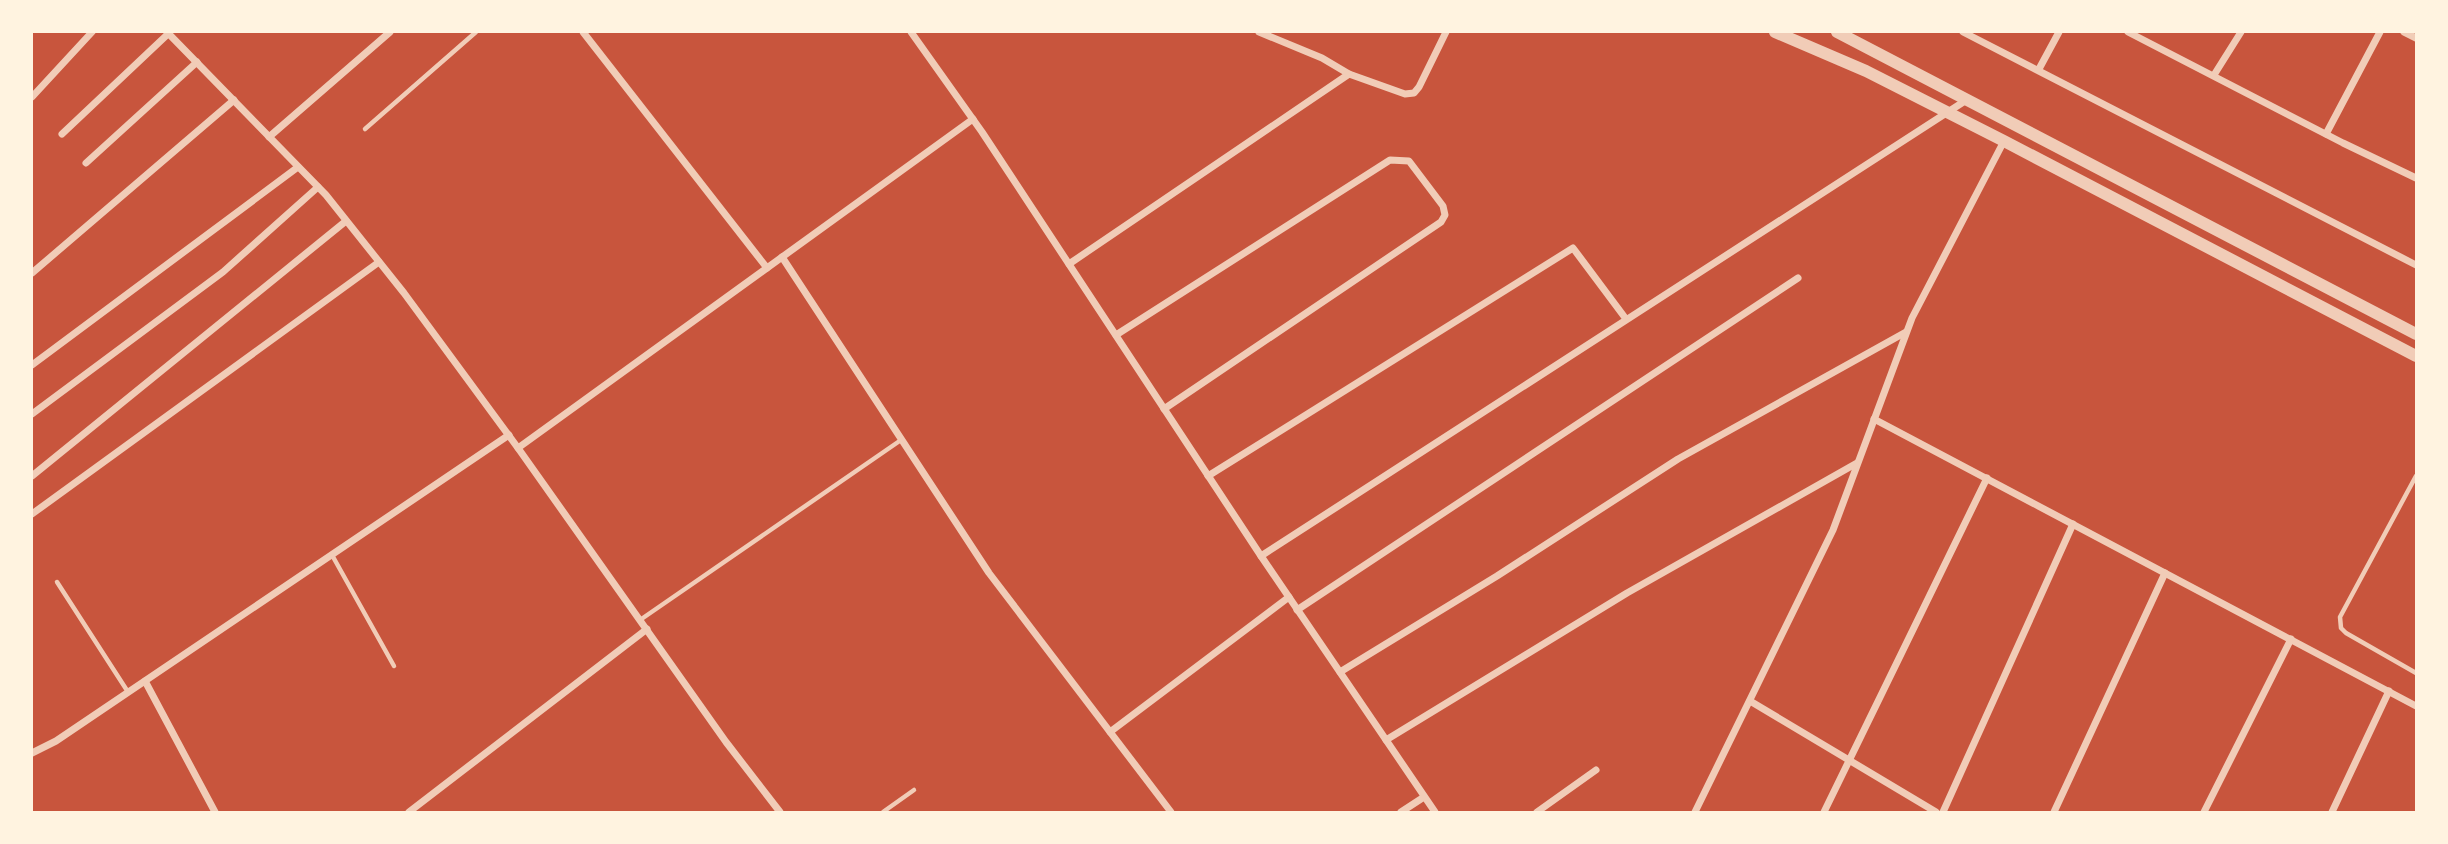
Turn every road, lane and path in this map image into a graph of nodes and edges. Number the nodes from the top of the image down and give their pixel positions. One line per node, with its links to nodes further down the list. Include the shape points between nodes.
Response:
1 (92, 32): 22 (street)
2 (168, 32): 18 (street); 28 (street)
3 (390, 32): 30 (street)
4 (476, 32): 27 (lane)
5 (583, 32): 41 (street)
6 (911, 32): 26 (street)
7 (1259, 32): 20 (street)
8 (1446, 32): 20 (street, via 1414,93)
9 (1775, 32): 25 (street)
10 (1837, 32): 23 (street)
11 (1964, 32): 19 (street)
12 (2059, 32): 19 (street)
13 (2128, 32): 21 (street)
14 (2241, 32): 21 (street)
15 (2381, 32): 29 (street)
16 (2404, 32): 17 (street)
17 (2417, 38)
18 (197, 62): 24 (street); 32 (street)
19 (2039, 69): 40 (street)
20 (1349, 74): 39 (street)
21 (2214, 75): 29 (street)
22 (32, 97)
23 (1968, 99): 25 (street); 46 (street)
24 (234, 100): 30 (street); 42 (street)
25 (1946, 112): 31 (street); 44 (street)
26 (973, 119): 37 (street); 39 (street)
27 (365, 129)
28 (62, 134)
29 (2326, 134): 34 (street)
30 (269, 137): 33 (street)
31 (2004, 141): 45 (street); 48 (street)
32 (86, 163)
33 (298, 167): 35 (street); 49 (street)
34 (2417, 178)
35 (318, 187): 36 (street); 51 (street, via 223,272)
36 (346, 221): 38 (street); 57 (street)
37 (782, 257): 41 (street); 54 (street)
38 (379, 262): 53 (street); 61 (street)
39 (1069, 264): 47 (street)
40 (2417, 265)
41 (767, 268): 55 (street)
42 (32, 273)
43 (1798, 278): 68 (street)
44 (1626, 318): 59 (street, via 1573,247); 64 (street)
45 (1907, 331): 52 (street); 73 (street, via 1678,459)
46 (2417, 334)
47 (1116, 335): 50 (street); 50 (street, via 1390,160 1409,162 1443,206 1446,215 1441,222)
48 (2417, 356)
49 (32, 365)
50 (1164, 409): 59 (street)
51 (32, 414)
52 (1874, 419): 56 (street); 60 (street)
53 (509, 435): 55 (street); 63 (street)
54 (901, 440): 69 (lane); 80 (street, via 989,573)
55 (518, 448): 69 (street)
56 (1858, 463): 78 (street, via 1833,530); 81 (street, via 1627,593)
57 (32, 475)
58 (2417, 475): 74 (lane, via 2340,617 2346,633)
59 (1209, 476): 64 (street)
60 (1987, 478): 62 (street); 83 (street)
61 (32, 514)
62 (2073, 524): 65 (street); 98 (street)
63 (332, 555): 72 (lane); 75 (street)
64 (1261, 556): 67 (street)
65 (2165, 573): 71 (street); 99 (street)
66 (57, 582): 77 (lane)
67 (1289, 597): 68 (street); 80 (street)
68 (1297, 610): 73 (street)
69 (640, 620): 70 (street)
70 (646, 629): 87 (street); 89 (street)
71 (2291, 639): 76 (street); 100 (street)
72 (394, 666)
73 (1340, 672): 81 (street)
74 (2417, 673)
75 (145, 681): 77 (street); 88 (street)
76 (2389, 691): 79 (street); 101 (street)
77 (128, 692): 82 (street)
78 (1750, 701): 83 (street); 95 (street)
79 (2417, 706)
80 (1110, 732): 91 (street)
81 (1386, 740): 86 (street)
82 (32, 753)
83 (1851, 761): 96 (street); 97 (street)
84 (1596, 771): 94 (street)
85 (914, 790): 90 (lane)
86 (1424, 797): 92 (street); 93 (street)
87 (410, 812)
88 (215, 813)
89 (780, 813)
90 (883, 813)
91 (1171, 813)
92 (1401, 813)
93 (1435, 813)
94 (1537, 813)
95 (1695, 813)
96 (1824, 813)
97 (1936, 813)
98 (1943, 813)
99 (2054, 813)
100 (2204, 813)
101 (2332, 813)

